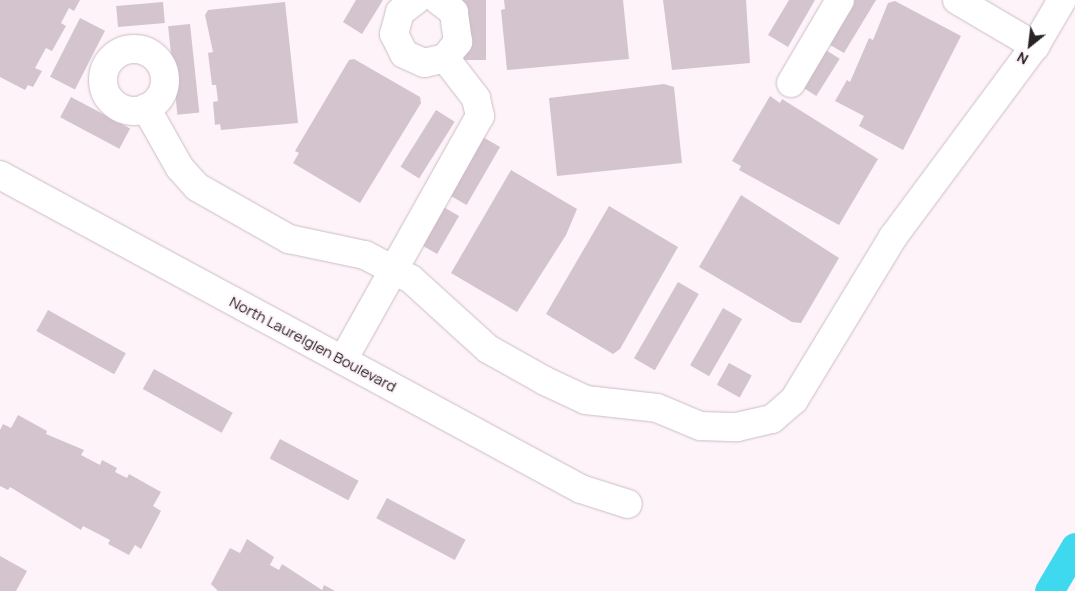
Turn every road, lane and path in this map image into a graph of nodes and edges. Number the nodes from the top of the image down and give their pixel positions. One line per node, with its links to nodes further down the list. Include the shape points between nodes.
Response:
1 (416, 0): 7 (street, via 400,12 395,23 397,44 413,60 430,63)
2 (438, 0): 7 (street, via 454,12 460,32)
3 (840, 0): 8 (street)
4 (957, 0): 6 (street)
5 (1062, 0): 6 (street)
6 (1035, 46): 11 (street, via 893,237 794,400 772,419 737,427 700,426 658,408 586,400 488,349 411,279)
7 (445, 58): 11 (street, via 476,98 480,116)
8 (791, 83)
9 (146, 108): 11 (street, via 180,168 196,187 289,239 365,255)
10 (0, 175): 12 (street, North Laurelglen Boulevard)
11 (392, 268): 12 (street)
12 (343, 360): 13 (street, North Laurelglen Boulevard, via 581,488)
13 (628, 504)

